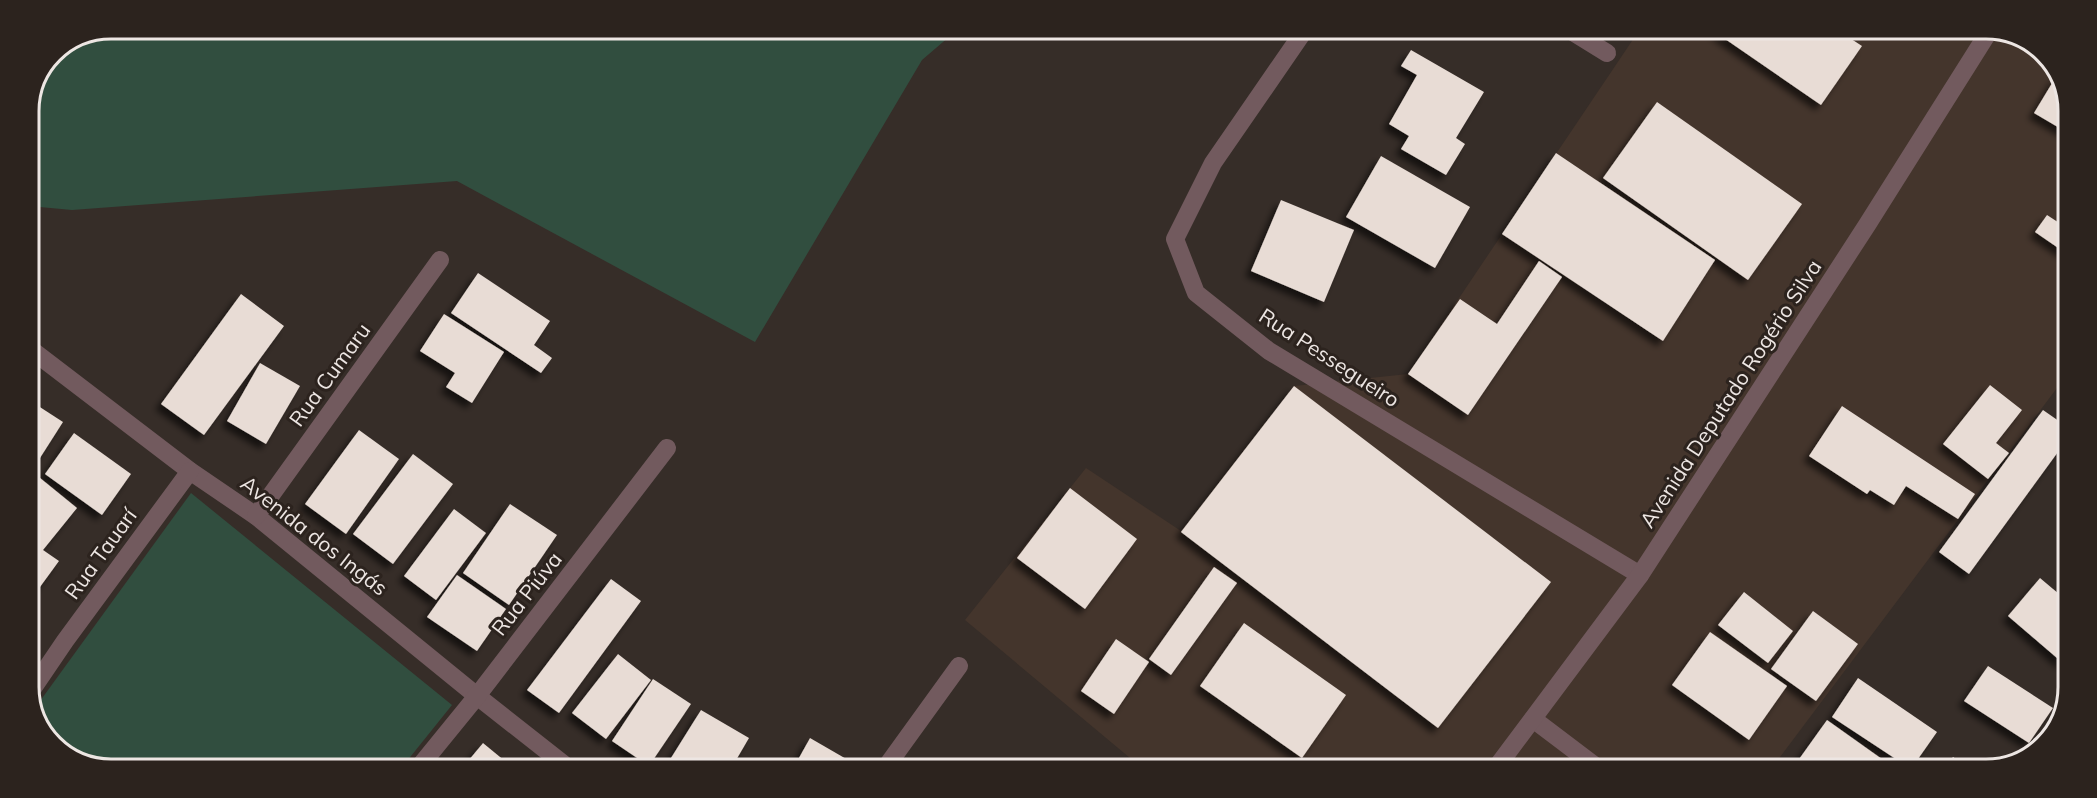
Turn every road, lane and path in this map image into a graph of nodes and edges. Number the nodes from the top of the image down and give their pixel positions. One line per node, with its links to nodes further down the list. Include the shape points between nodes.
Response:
1 (1298, 39): 10 (street, Rua Pessegueiro, via 1213,163 1175,239 1196,293 1269,351)
2 (1584, 39): 4 (street)
3 (1984, 39): 10 (street, Avenida Deputado Rogério Silva)
4 (1607, 53)
5 (440, 260): 9 (street, Rua Cumaru)
6 (39, 356): 8 (street, Avenida dos Ingás)
7 (667, 448): 13 (street, Rua Piúva)
8 (190, 471): 9 (street, Avenida dos Ingás); 12 (street, Rua Tauarí)
9 (256, 516): 13 (street, Avenida dos Ingás)
10 (1640, 575): 14 (street, Avenida Deputado Rogério Silva)
11 (959, 666): 17 (street)
12 (39, 679)
13 (477, 696): 15 (street, Rua Piúva); 16 (street, Avenida dos Ingás)
14 (1533, 719): 18 (street, Avenida Deputado Rogério Silva); 19 (street)
15 (426, 759)
16 (557, 759)
17 (892, 759)
18 (1503, 759)
19 (1586, 759)

